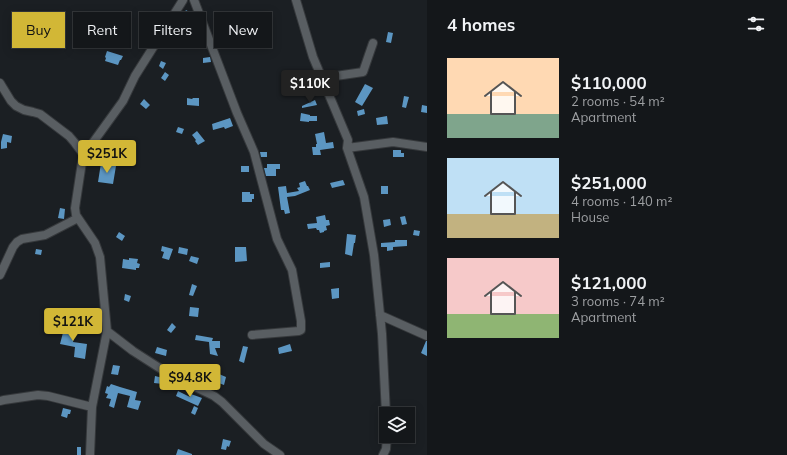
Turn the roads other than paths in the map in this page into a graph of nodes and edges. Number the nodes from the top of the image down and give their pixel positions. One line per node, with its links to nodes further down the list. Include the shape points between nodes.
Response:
1 (183, 0): 9 (street, via 135,76 123,101)
2 (194, 0): 14 (street, via 254,152 277,239 292,270 301,321 299,332)
3 (296, 0): 5 (street)
4 (373, 44): 5 (street, via 363,72)
5 (322, 78): 8 (street, via 348,140)
6 (0, 83): 9 (street, via 16,106 40,114 69,136)
7 (427, 146): 8 (street, via 393,142)
8 (347, 148): 12 (street, via 364,197 374,255)
9 (84, 155): 10 (street, via 74,208)
10 (78, 218): 11 (street, via 45,235 17,242); 13 (street, via 96,243 100,257)
11 (0, 275)
12 (380, 315): 15 (street); 18 (street)
13 (107, 331): 17 (street); 21 (street, via 172,376 214,396 264,444)
14 (252, 335)
15 (427, 336)
16 (0, 401): 17 (street, via 43,395)
17 (92, 407): 20 (street)
18 (386, 407)
19 (386, 443): 22 (street)
20 (90, 455)
21 (280, 455)
22 (383, 455)

